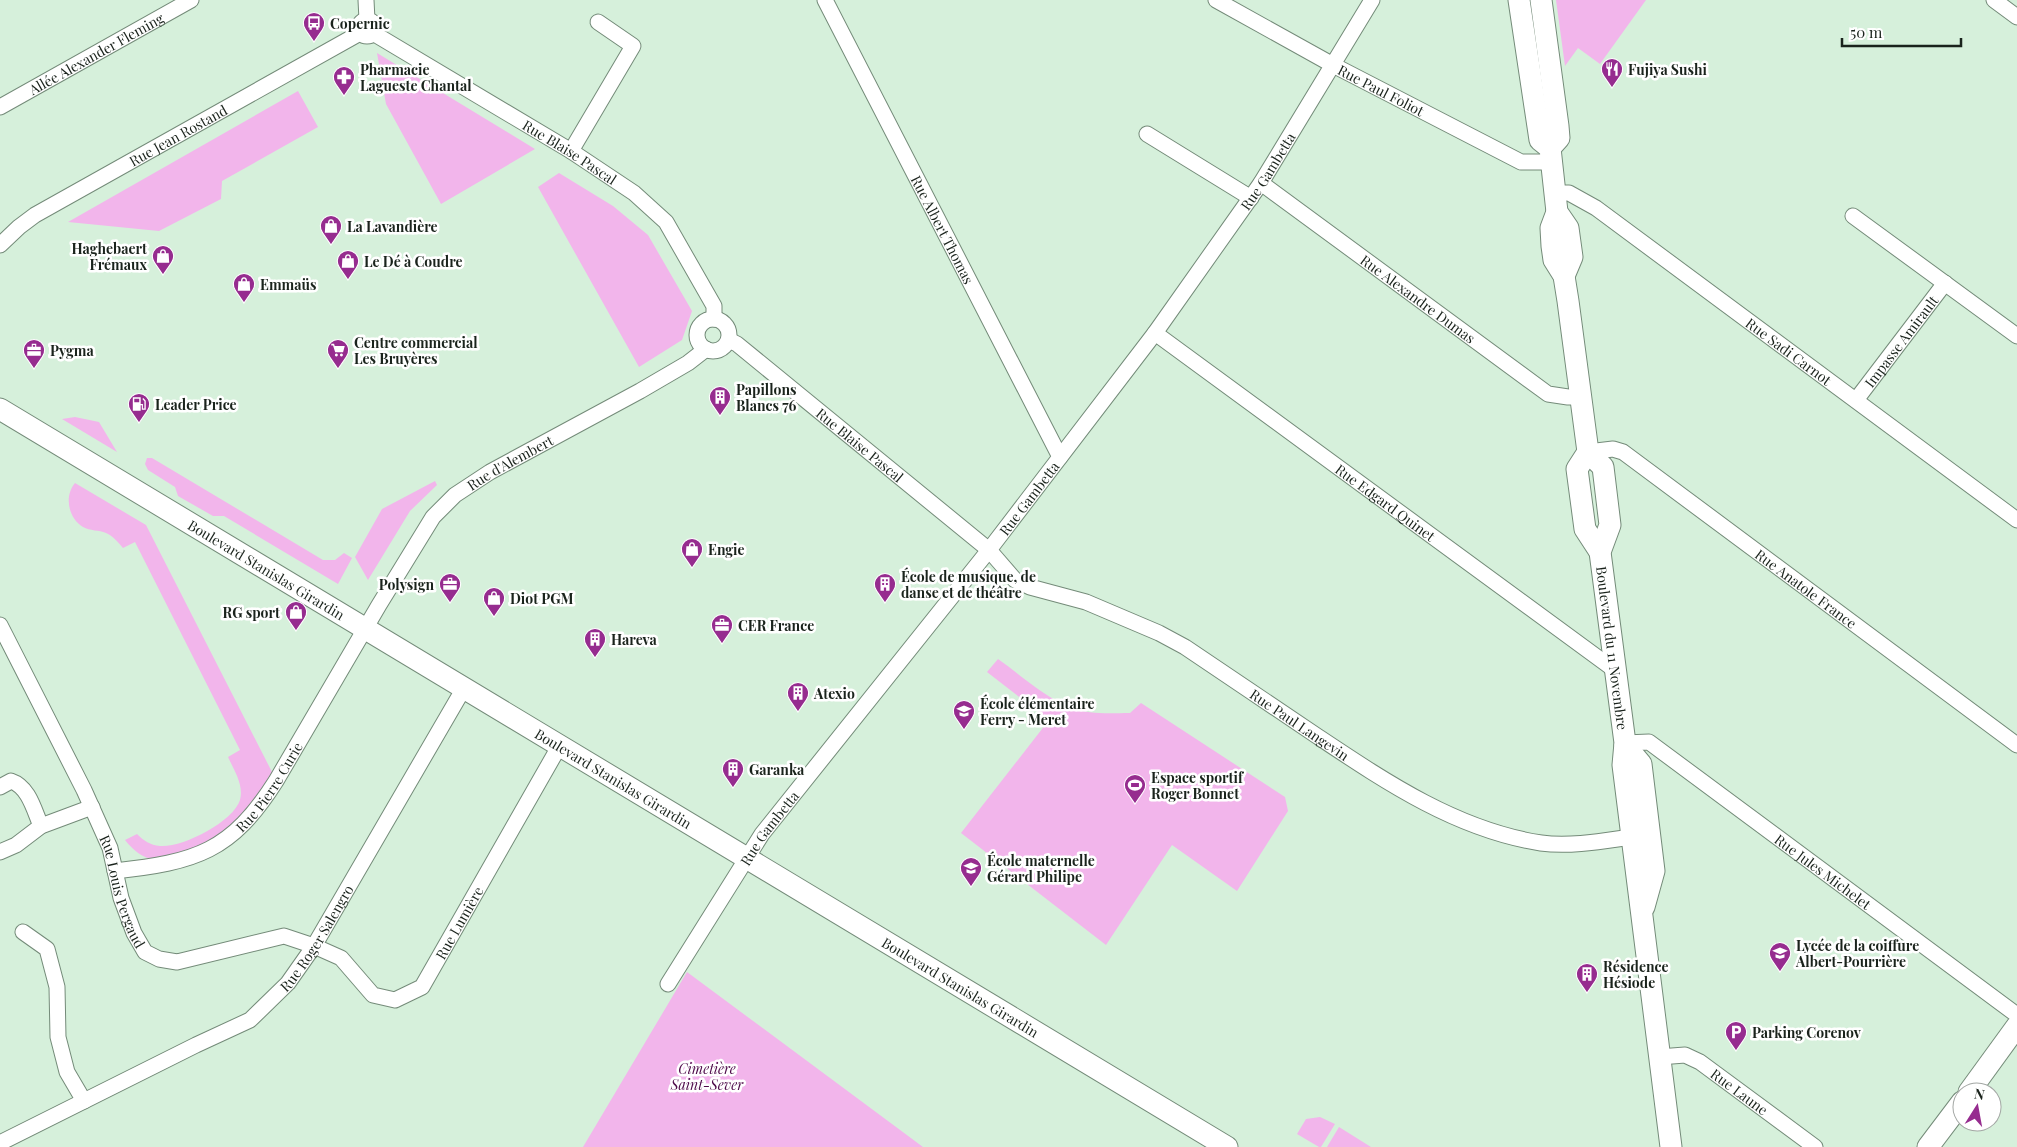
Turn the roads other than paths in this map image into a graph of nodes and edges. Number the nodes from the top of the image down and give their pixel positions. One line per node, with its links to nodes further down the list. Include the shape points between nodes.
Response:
1 (191, 0): 13 (street, Allée Alexander Fleming)
2 (366, 0): 11 (street)
3 (825, 0): 32 (street, Rue Albert Thomas)
4 (1216, 0): 12 (street, Rue Paul Foliot)
5 (1372, 0): 12 (street, Rue Gambetta)
6 (1519, 0): 16 (main road, via 1540,140)
7 (1541, 0): 16 (main road, via 1559,138)
8 (1994, 0): 9 (street)
9 (2017, 17)
10 (598, 22): 15 (street, via 633,46)
11 (367, 29): 15 (street, Rue Blaise Pascal); 21 (street, Rue Jean Rostand, via 35,214)
12 (1333, 65): 16 (street, Rue Paul Foliot, via 1521,162); 17 (street, Rue Gambetta)
13 (0, 107)
14 (1147, 134): 18 (street)
15 (570, 151): 23 (street, Rue Blaise Pascal, via 634,193 666,222 714,306)
16 (1551, 155): 19 (main road)
17 (1261, 184): 18 (street, Rue Gambetta); 28 (street, Rue Alexandre Dumas, via 1548,394)
18 (1251, 198): 24 (street, Rue Gambetta)
19 (1556, 203): 28 (main road, via 1551,228 1552,246 1554,260 1564,276); 29 (street, Rue Sadi Carnot, via 1569,193 1596,208)
20 (1853, 216): 22 (street, Impasse Amirault)
21 (0, 245)
22 (1945, 283): 25 (street, Impasse Amirault); 29 (street, Impasse Amirault)
23 (714, 319): 26 (street, via 723,322 729,330); 27 (street, via 704,322 698,331 699,342)
24 (1155, 333): 32 (street, Rue Gambetta); 37 (street, Rue Edgard Quinet)
25 (2017, 336)
26 (728, 340): 27 (street, via 722,348); 34 (street, Rue Blaise Pascal, via 737,344)
27 (706, 349): 36 (street, Rue d'Alembert, via 640,391 490,472 455,496 433,517)
28 (1581, 397): 31 (main road)
29 (1856, 400): 33 (street, Rue Sadi Carnot)
30 (0, 409): 36 (main road, Boulevard Stanislas Girardin)
31 (1588, 452): 37 (main road, Boulevard du 11 Novembre, via 1603,467 1610,525 1600,552); 41 (street, Rue Anatole France, via 1613,449 1623,452)
32 (1060, 457): 34 (street, Rue Gambetta)
33 (2017, 520)
34 (988, 550): 45 (street, Rue Paul Langevin, via 1015,580 1086,602 1184,647 1377,776 1432,807 1478,826 1542,843); 47 (street, Rue Gambetta)
35 (0, 625): 43 (street, Rue Louis Pergaud)
36 (365, 628): 38 (main road, Boulevard Stanislas Girardin); 48 (street, Rue Pierre Curie, via 263,802 240,829 213,848 179,862)
37 (1616, 671): 39 (main road, Boulevard du 11 Novembre)
38 (464, 688): 40 (main road, Boulevard Stanislas Girardin); 51 (street, Rue Roger Salengro)
39 (1625, 744): 45 (main road, Boulevard du 11 Novembre, via 1623,765); 49 (main road, Boulevard du 11 Novembre, via 1641,764 1654,871); 53 (street, Rue Jules Michelet, via 1649,742)
40 (560, 745): 47 (main road, Boulevard Stanislas Girardin); 51 (street, Rue Lumière, via 422,987 395,1000 372,995 341,958)
41 (2017, 746)
42 (0, 787): 44 (street, via 11,781 19,784)
43 (92, 807): 44 (street); 48 (street, Rue Louis Pergaud, via 110,848)
44 (41, 826): 46 (street)
45 (1632, 837): 49 (main road, Boulevard du 11 Novembre)
46 (0, 852)
47 (747, 857): 52 (street, Rue Gambetta); 60 (main road, Boulevard Stanislas Girardin)
48 (115, 871): 51 (street, Rue Louis Pergaud, via 134,933 145,952 159,959 177,962 284,936)
49 (1643, 913): 55 (main road, Boulevard du 11 Novembre)
50 (23, 932): 57 (street, via 46,949 57,987 58,1037 67,1072)
51 (314, 946): 57 (street, Rue Roger Salengro, via 288,983 250,1020)
52 (668, 984)
53 (2017, 1015)
54 (2017, 1026): 56 (main road)
55 (1659, 1057): 61 (main road, Boulevard du 11 Novembre); 62 (street, Rue Laune, via 1685,1055 1700,1062)
56 (1976, 1082)
57 (84, 1101): 59 (street, Rue Roger Salengro)
58 (1952, 1115): 63 (main road)
59 (0, 1143)
60 (1228, 1147)
61 (1671, 1147)
62 (1815, 1147)
63 (1928, 1147)

